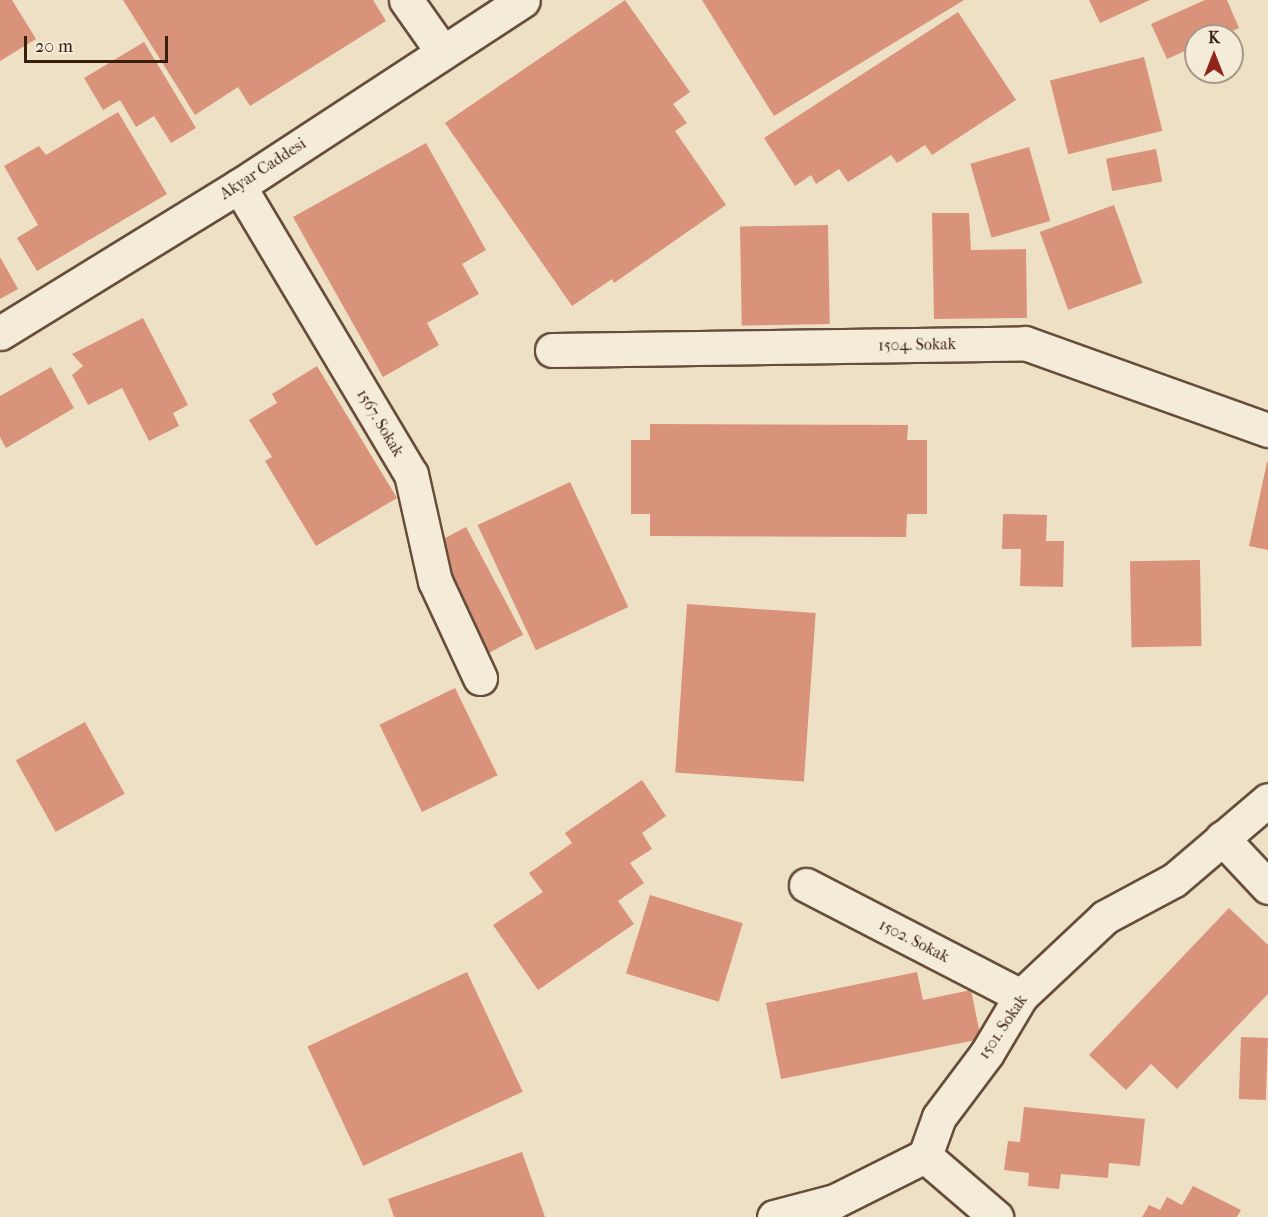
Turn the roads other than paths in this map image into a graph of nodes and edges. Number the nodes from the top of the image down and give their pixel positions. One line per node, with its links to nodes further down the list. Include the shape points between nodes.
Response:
1 (406, 0): 3 (street)
2 (523, 0): 3 (street, Akyar Caddesi)
3 (442, 51): 4 (street, Akyar Caddesi)
4 (239, 186): 5 (street, Akyar Caddesi); 8 (street, 1567. Sokak, via 411,474 435,581)
5 (0, 333)
6 (552, 350): 7 (street, 1504. Sokak, via 1025,343)
7 (1268, 430)
8 (480, 678)
9 (1268, 800): 10 (street, 1501. Sokak)
10 (1222, 838): 12 (street); 13 (street, 1501. Sokak, via 1174,880 1105,917)
11 (806, 885): 13 (street, 1502. Sokak)
12 (1268, 887)
13 (1021, 996): 14 (street, 1501. Sokak, via 987,1053 939,1117)
14 (925, 1156): 15 (street, via 835,1201); 16 (street)
15 (774, 1217)
16 (996, 1217)

